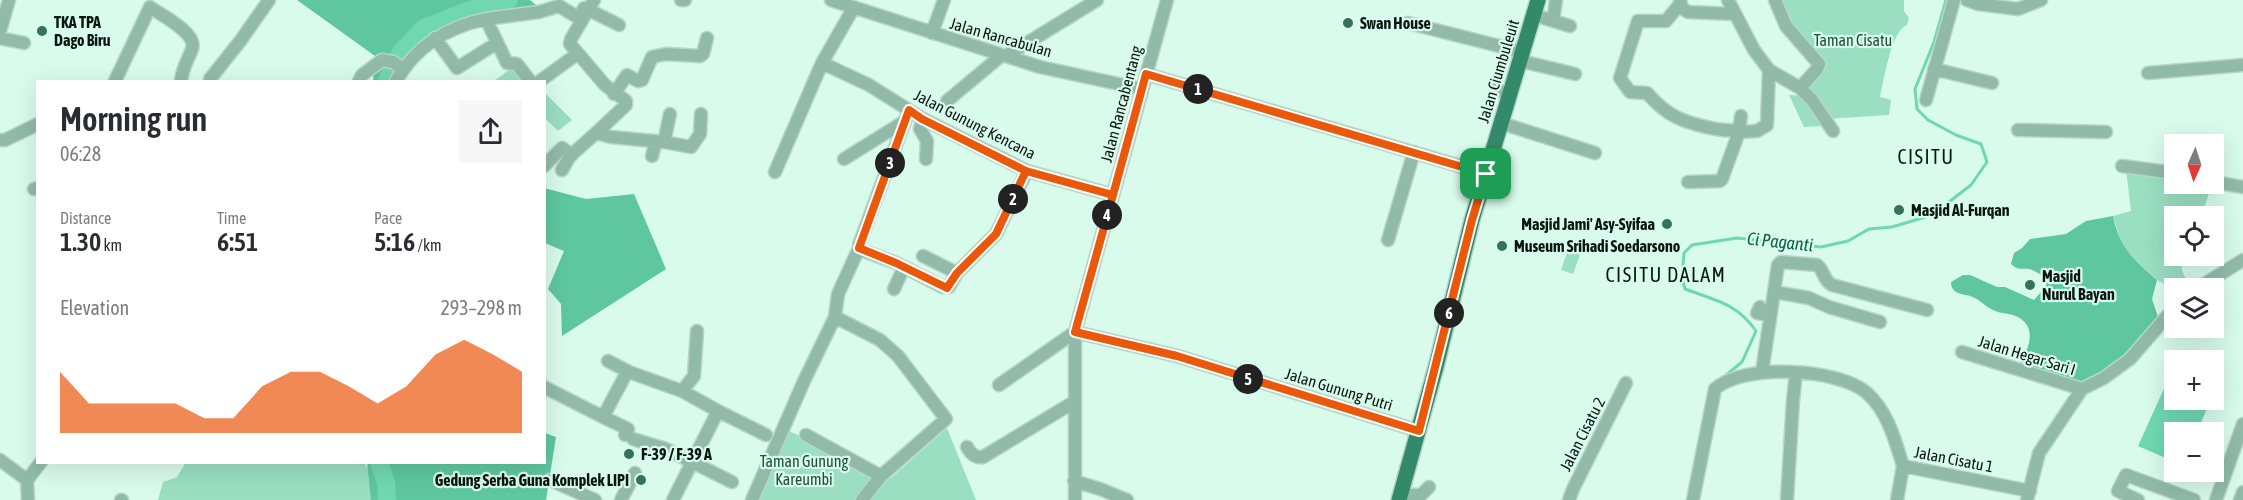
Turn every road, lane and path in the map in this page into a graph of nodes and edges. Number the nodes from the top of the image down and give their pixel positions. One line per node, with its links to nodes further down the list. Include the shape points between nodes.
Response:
1 (9, 0): 24 (street)
2 (269, 0): 42 (street)
3 (831, 0): 16 (street, Jalan Rancabulan)
4 (944, 0): 25 (street)
5 (1097, 0): 32 (street)
6 (1167, 0): 40 (street, Jalan Rancabentang)
7 (1556, 0): 20 (street)
8 (1728, 0): 18 (street)
9 (1775, 0): 50 (street, via 1786,26 1819,64)
10 (1954, 0): 37 (street)
11 (1967, 0): 12 (street, via 2018,9)
12 (2041, 0)
13 (1680, 2): 18 (street, via 1688,12); 63 (street, via 1666,21 1638,21 1620,78 1630,92 1647,93 1675,117)
14 (148, 3): 43 (street); 44 (street, via 193,39)
15 (590, 3): 19 (street, via 579,18 558,6); 22 (street); 31 (street, via 571,39)
16 (854, 7): 25 (street, Jalan Rancabulan); 34 (street)
17 (1536, 7): 20 (street); 33 (main road, Jalan Ciumbuleuit)
18 (1734, 14): 38 (street)
19 (486, 19): 27 (street); 30 (street)
20 (1553, 21): 23 (street)
21 (1408, 23): 33 (street)
22 (619, 25)
23 (1570, 26)
24 (0, 31)
25 (932, 33): 32 (street, Jalan Rancabulan)
26 (0, 38): 29 (street)
27 (435, 38): 30 (street, via 457,68); 36 (street)
28 (707, 38): 52 (street, via 700,56 652,57 642,80 627,75)
29 (24, 43)
30 (497, 43): 47 (street, via 507,63 517,64)
31 (577, 54): 48 (street); 52 (street)
32 (1004, 56): 51 (street, Jalan Rancabulan); 54 (street)
33 (1522, 56): 41 (street); 60 (main road, Jalan Ciumbuleuit, via 1503,92)
34 (822, 63): 57 (street, Jalan Gunung Kencana, via 869,85); 78 (street)
35 (2243, 65): 39 (street)
36 (399, 66): 45 (street, via 382,60); 46 (street)
37 (1934, 69): 49 (street); 53 (street)
38 (1770, 70): 50 (street); 63 (street, via 1767,125 1757,131)
39 (2148, 73)
40 (1146, 74): 51 (street, Jalan Rancabentang); 69 (street)
41 (1575, 74)
42 (210, 79)
43 (116, 80)
44 (181, 80)
45 (360, 80)
46 (396, 80)
47 (529, 80)
48 (541, 80)
49 (1992, 83)
50 (1800, 88): 64 (street)
51 (1142, 89): 85 (street, Jalan Rancabentang)
52 (614, 94): 66 (street, via 626,105)
53 (1926, 100)
54 (947, 101)
55 (670, 114): 68 (street)
56 (701, 114): 68 (street, via 695,144 686,147)
57 (907, 115): 59 (street, Jalan Gunung Kencana); 73 (street); 87 (street)
58 (1741, 116): 63 (street)
59 (922, 119): 74 (street); 79 (street, Jalan Gunung Kencana)
60 (1501, 123): 70 (street); 81 (main road, Jalan Ciumbuleuit)
61 (36, 125): 67 (street)
62 (2018, 130): 65 (street)
63 (1738, 131): 82 (street, via 1722,179)
64 (1833, 131)
65 (2106, 132)
66 (596, 133): 68 (street); 71 (street)
67 (0, 140)
68 (660, 141): 72 (street)
69 (1413, 152): 81 (street); 86 (street)
70 (1595, 153)
71 (572, 155): 75 (street, via 562,148); 77 (street)
72 (652, 156)
73 (844, 159)
74 (926, 159)
75 (546, 164)
76 (2122, 166): 80 (street)
77 (562, 170)
78 (775, 171)
79 (1026, 171): 85 (street, Jalan Gunung Kencana); 91 (street, via 996,234)
80 (2164, 172)
81 (1486, 174): 117 (main road, Jalan Ciumbuleuit)
82 (1689, 182)
83 (2224, 183): 84 (street)
84 (2243, 186)
85 (1113, 195): 102 (street, Jalan Rancabentang)
86 (1388, 240)
87 (859, 248): 90 (street); 98 (street, via 838,294)
88 (922, 256): 91 (street)
89 (2243, 260): 92 (street)
90 (904, 267): 91 (street, via 947,288); 93 (street)
91 (957, 273)
92 (2214, 278)
93 (894, 289)
94 (1774, 292): 96 (street, via 1780,262 1817,265 1832,285); 97 (street); 100 (street, via 1809,298)
95 (1760, 307): 97 (street, via 1757,313)
96 (1927, 310)
97 (1770, 315): 106 (street)
98 (835, 317): 126 (street, via 880,339 898,356 946,419); 139 (street)
99 (2164, 320): 111 (street, via 2130,359)
100 (1880, 322)
101 (697, 331): 112 (street, via 694,376)
102 (1075, 332): 109 (street); 113 (street, Jalan Rancabentang); 117 (street, Jalan Gunung Putri, via 1177,356)
103 (1962, 352): 111 (street, Jalan Hegar Sari I)
104 (608, 361): 105 (street)
105 (629, 372): 112 (street); 115 (street)
106 (1762, 372): 107 (street, Jalan Cisatu 1); 144 (street, Jalan Cisatu 1, via 1718,386)
107 (1797, 373): 124 (street, Jalan Cisatu 1, via 1844,380 1866,392 1883,412); 145 (street)
108 (1626, 383): 143 (street, Jalan Cisatu 2)
109 (999, 385)
110 (546, 389): 115 (street)
111 (2082, 389): 133 (street, via 2039,453)
112 (682, 391): 114 (street)
113 (1074, 402): 120 (street, via 983,457); 129 (street, Jalan Rancabentang)
114 (718, 411): 118 (street); 122 (street)
115 (603, 417): 122 (street, via 628,429 629,437 666,448)
116 (2243, 424): 149 (street)
117 (1419, 431): 134 (main road, Jalan Ciumbuleuit)
118 (766, 435)
119 (806, 435): 126 (street)
120 (966, 447)
121 (0, 460): 127 (street)
122 (691, 461): 130 (street); 138 (street)
123 (39, 464): 127 (street)
124 (1904, 466): 133 (street, Jalan Cisatu 1); 146 (street)
125 (635, 473): 137 (street)
126 (881, 476): 140 (street)
127 (27, 480): 135 (street)
128 (550, 480): 136 (street)
129 (1074, 481): 141 (street, Jalan Rancabentang); 142 (street)
130 (732, 482)
131 (1429, 487): 134 (street, via 1421,495)
132 (2243, 492): 150 (street)
133 (2028, 496)
134 (1400, 497)
135 (28, 500)
136 (595, 500)
137 (621, 500)
138 (673, 500)
139 (752, 500)
140 (862, 500)
141 (1075, 500)
142 (1127, 500)
143 (1569, 500)
144 (1693, 500)
145 (1787, 500)
146 (1897, 500)
147 (2138, 500): 148 (street, via 2118,491 2126,475)
148 (2194, 500)
149 (2216, 500)
150 (2240, 500)

